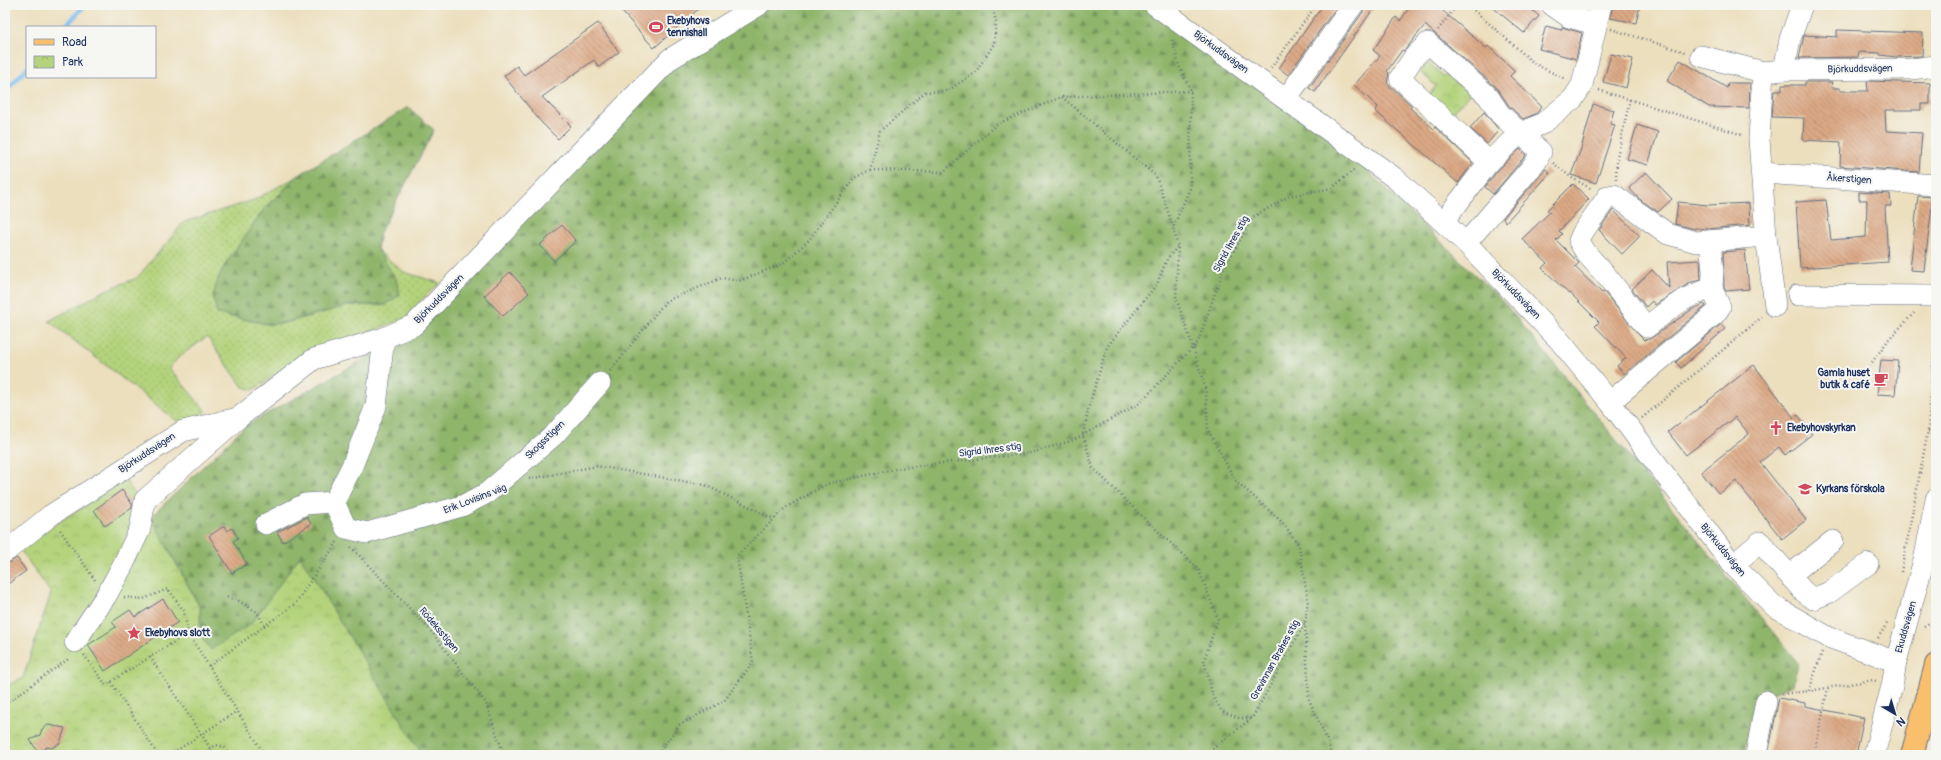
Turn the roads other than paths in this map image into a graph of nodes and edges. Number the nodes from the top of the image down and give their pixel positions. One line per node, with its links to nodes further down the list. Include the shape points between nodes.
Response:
1 (759, 5): 24 (street, Björkuddsvägen, via 670,59 414,325)
2 (1353, 5): 11 (street)
3 (1552, 5): 6 (street, via 1569,17)
4 (1802, 5): 9 (street, via 1790,39)
5 (1160, 8): 11 (street, Björkuddsvägen)
6 (1598, 14): 12 (street, via 1582,84 1573,98 1542,124)
7 (1701, 56): 10 (street, Björkuddsvägen)
8 (1936, 66): 9 (street, Björkuddsvägen, via 1911,69)
9 (1784, 70): 10 (street, Björkuddsvägen)
10 (1763, 72): 14 (street, via 1759,139)
11 (1286, 99): 16 (street, Björkuddsvägen, via 1396,179)
12 (1520, 133): 13 (street); 13 (street, via 1500,114 1488,96 1428,44 1394,72); 19 (street, via 1541,152 1536,162)
13 (1489, 162): 16 (street)
14 (1762, 173): 15 (street, Åkerstigen); 17 (street)
15 (1936, 185)
16 (1442, 221): 19 (street, Björkuddsvägen)
17 (1766, 236): 18 (street); 23 (street)
18 (1710, 241): 20 (street); 20 (street, via 1696,242 1668,234 1611,196 1582,232 1579,241 1586,254 1647,327 1678,303 1697,292)
19 (1466, 243): 26 (street, Björkuddsvägen, via 1560,341)
20 (1712, 289): 26 (street, via 1720,307 1715,314)
21 (1798, 295): 22 (street)
22 (1934, 296)
23 (1775, 306)
24 (384, 338): 27 (street, Björkuddsvägen, via 314,360); 30 (street, via 376,406 352,466)
25 (600, 383): 28 (street, Skogsstigen, via 554,435)
26 (1610, 402): 35 (street, Björkuddsvägen)
27 (238, 418): 33 (street, Björkuddsvägen, via 183,431 51,515); 37 (street, via 144,500 140,529 106,596)
28 (487, 493): 30 (street, Erik Lovisins väg, via 462,506 367,533 346,528)
29 (1936, 499): 38 (street, Ekuddsvägen, via 1925,556)
30 (334, 502): 31 (street, via 305,504)
31 (266, 524)
32 (1833, 541): 36 (street)
33 (5, 552)
34 (1868, 564): 36 (street, via 1830,592 1813,599)
35 (1733, 565): 36 (street, via 1760,542); 38 (street, Björkuddsvägen, via 1774,606 1828,637)
36 (1790, 576)
37 (75, 642)
38 (1896, 662): 43 (street, Ekuddsvägen)
39 (1936, 665): 44 (main road)
40 (1766, 701): 42 (street)
41 (1936, 722): 45 (main road)
42 (1756, 755)
43 (1874, 755)
44 (1912, 755)
45 (1927, 755)

